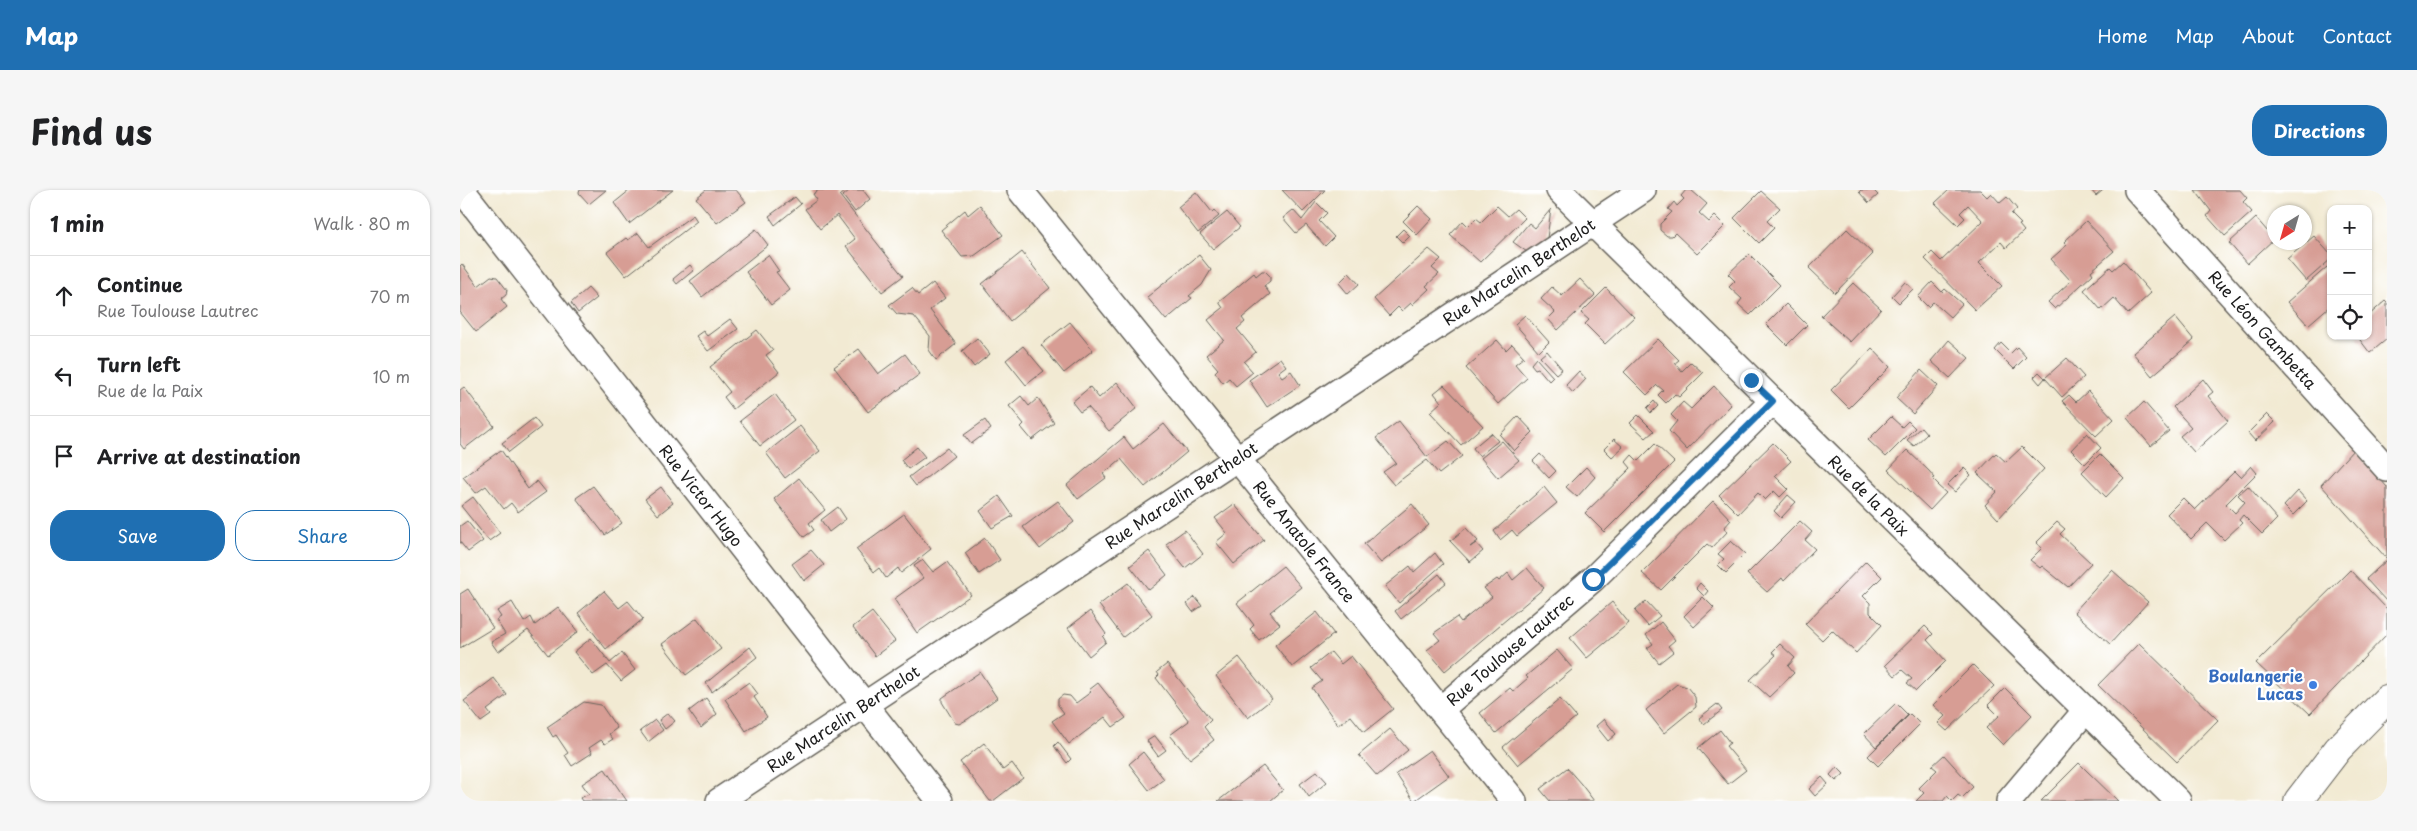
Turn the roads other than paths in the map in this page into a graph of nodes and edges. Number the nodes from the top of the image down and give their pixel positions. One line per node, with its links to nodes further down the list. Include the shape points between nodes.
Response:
1 (462, 190): 11 (street, Rue Victor Hugo)
2 (1020, 190): 8 (street, Rue Anatole France)
3 (1559, 190): 6 (street, Rue de la Paix)
4 (1642, 190): 6 (street, Rue Marcelin Berthelot)
5 (2137, 190): 9 (street, Rue Léon Gambetta)
6 (1594, 223): 7 (street, Rue de la Paix); 8 (street, Rue Marcelin Berthelot)
7 (1773, 401): 12 (street, Rue Toulouse Lautrec, via 1593,579); 13 (street, Rue de la Paix)
8 (1238, 458): 11 (street, Rue Marcelin Berthelot); 12 (street, Rue Anatole France)
9 (2387, 469)
10 (2387, 699): 19 (main road, via 2338,749)
11 (865, 704): 14 (street, Rue Marcelin Berthelot); 15 (street, Rue Victor Hugo)
12 (1441, 709): 16 (street, Rue Anatole France)
13 (2086, 710): 17 (street); 18 (street, Rue de la Paix)
14 (719, 801)
15 (940, 801)
16 (1514, 801)
17 (2009, 801)
18 (2178, 801)
19 (2298, 801)

